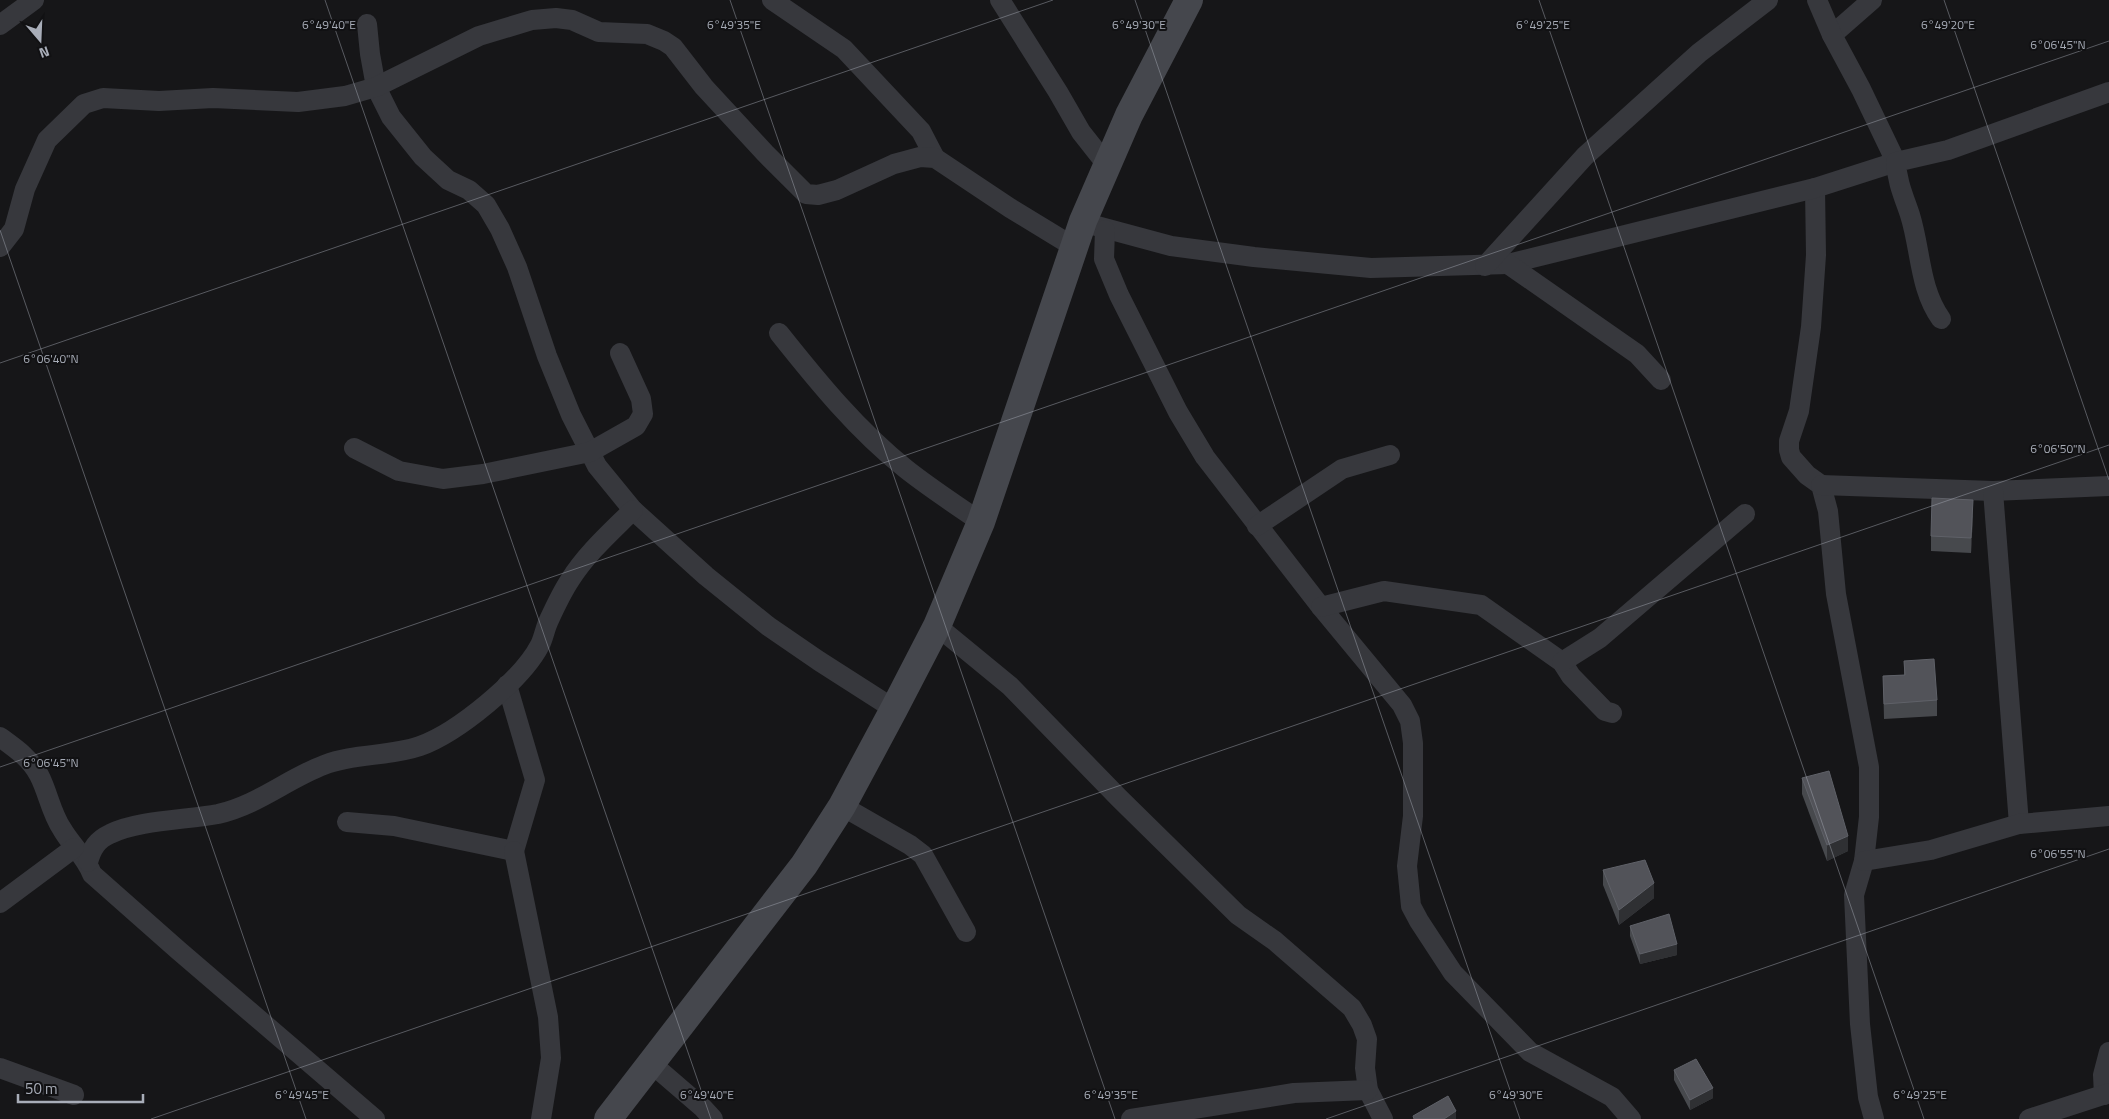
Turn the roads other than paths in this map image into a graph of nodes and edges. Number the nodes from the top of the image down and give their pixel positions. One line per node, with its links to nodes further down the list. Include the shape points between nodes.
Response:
1 (34, 0): 9 (street)
2 (772, 0): 13 (street, via 844,49 921,131)
3 (1000, 0): 15 (street, via 1081,132)
4 (1189, 0): 15 (main road, via 1129,115)
5 (1768, 0): 21 (street, via 1699,53 1585,156)
6 (1817, 0): 10 (street)
7 (1872, 0): 10 (street)
8 (367, 24): 11 (street)
9 (0, 25)
10 (1832, 35): 14 (street)
11 (376, 87): 13 (street, via 479,36 532,20 572,20 599,32 647,34 673,47 711,94 806,194 818,195 837,190 902,162 920,157); 18 (street, via 345,96 298,102 103,98 84,104 47,140 26,189 14,229); 27 (street, via 391,118 423,157 448,180 470,190 486,205 517,267 547,356)
12 (2108, 92): 14 (street, via 1948,150)
13 (935, 158): 19 (street)
14 (1896, 162): 16 (street); 22 (street, via 1897,178 1910,216 1923,279 1932,306)
15 (1107, 165): 17 (main road)
16 (1815, 188): 20 (street); 29 (street, via 1816,255 1811,327 1799,412 1789,450 1807,475)
17 (1094, 226): 19 (main road); 21 (street, via 1172,246 1254,257 1371,268); 35 (street, via 1119,295 1178,412 1205,457)
18 (0, 247)
19 (1074, 247): 34 (main road)
20 (1508, 264): 21 (street); 25 (street, via 1637,354)
21 (1485, 266)
22 (1941, 320)
23 (779, 333): 34 (street, via 819,383 867,434 906,469)
24 (620, 353): 27 (street, via 641,399 643,414 636,426)
25 (1661, 380)
26 (354, 448): 27 (street, via 399,471 443,479)
27 (590, 452): 32 (street)
28 (1390, 455): 35 (street, via 1342,468)
29 (1821, 485): 31 (street); 49 (street, via 1828,510 1844,646 1869,767)
30 (2109, 486): 31 (street)
31 (1993, 491): 46 (street)
32 (633, 510): 39 (street, via 593,550 570,580 539,646); 40 (street, via 768,626)
33 (1745, 514): 38 (street, via 1600,638)
34 (981, 522): 37 (main road)
35 (1257, 526): 36 (street)
36 (1321, 607): 38 (street, via 1384,591 1481,604); 67 (street, via 1402,705 1410,721 1413,816 1408,887 1411,906 1419,921 1453,973 1530,1052 1612,1097)
37 (937, 626): 40 (main road); 55 (street, via 1010,686 1238,915 1275,940 1352,1008 1367,1038 1365,1068)
38 (1562, 662): 41 (street, via 1605,711)
39 (507, 685): 47 (street, via 534,780); 48 (street, via 454,728 421,745 393,753 364,754 324,765 250,804 218,814 189,816 112,832)
40 (894, 709): 43 (main road)
41 (1612, 713)
42 (0, 737): 48 (street, via 25,756 38,774 60,827)
43 (842, 806): 51 (street, via 923,855); 53 (main road, via 798,872)
44 (2109, 816): 46 (street)
45 (347, 822): 47 (street, via 394,826)
46 (2019, 824): 49 (street, via 1931,850)
47 (514, 851): 58 (street, via 548,1017 550,1058)
48 (81, 855): 50 (street); 61 (street, via 92,874)
49 (1864, 861): 68 (street, via 1854,895 1860,1024 1868,1097)
50 (0, 903)
51 (966, 932)
52 (2109, 1052): 56 (street, via 2103,1076)
53 (652, 1064): 63 (main road); 64 (street)
54 (0, 1068): 57 (street)
55 (1368, 1090): 59 (street, via 1294,1093); 66 (street)
56 (2107, 1094): 60 (street)
57 (74, 1095)
58 (541, 1111): 62 (street)
59 (1216, 1112): 65 (street)
60 (2056, 1114): 69 (street)
61 (375, 1119)
62 (525, 1119)
63 (608, 1119)
64 (713, 1119)
65 (1131, 1119)
66 (1383, 1119)
67 (1631, 1119)
68 (1874, 1119)
69 (2029, 1119)

